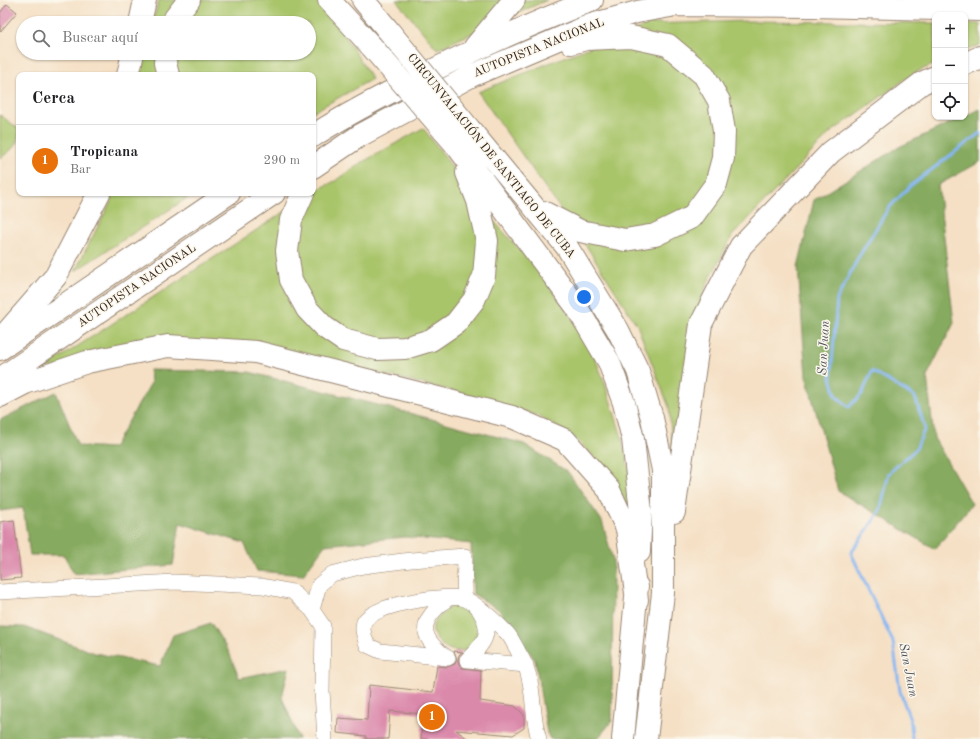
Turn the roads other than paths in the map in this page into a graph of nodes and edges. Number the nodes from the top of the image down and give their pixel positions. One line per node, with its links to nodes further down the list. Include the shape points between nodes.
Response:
1 (145, 0): 8 (highway)
2 (189, 0): 9 (highway)
3 (329, 0): 21 (highway, CIRCUNVALACIÓN DE SANTIAGO DE CUBA, bridge, via 372,47)
4 (514, 0): 10 (highway)
5 (592, 0): 10 (highway, AUTOPISTA NACIONAL)
6 (366, 3): 21 (highway, CIRCUNVALACIÓN DE SANTIAGO DE CUBA, bridge)
7 (980, 10): 11 (highway, AUTOPISTA NACIONAL, via 676,5 637,12 591,25)
8 (142, 16)
9 (177, 16)
10 (470, 52): 19 (highway, AUTOPISTA NACIONAL, via 354,111)
11 (519, 55): 20 (highway, AUTOPISTA NACIONAL, via 471,76); 28 (highway, via 586,39 631,37 668,45 704,76 719,101 724,131 723,158 716,184 692,217 655,235 624,240 580,231)
12 (980, 57): 15 (highway)
13 (131, 60): 16 (highway)
14 (165, 60): 17 (highway)
15 (968, 63)
16 (129, 72)
17 (167, 72)
18 (932, 78): 36 (highway, via 922,83 830,152 737,253 701,324)
19 (316, 134)
20 (359, 136): 22 (highway, AUTOPISTA NACIONAL); 23 (highway, via 328,161)
21 (464, 138): 27 (highway, via 487,241 484,276 474,300 456,323 431,340 405,348 377,348 343,340 324,327 307,309 291,280 287,251 291,220); 28 (highway, CIRCUNVALACIÓN DE SANTIAGO DE CUBA); 38 (highway, CIRCUNVALACIÓN DE SANTIAGO DE CUBA, via 576,306 609,362 624,403 634,446 641,512)
22 (316, 165)
23 (316, 175)
24 (97, 196): 29 (highway, via 56,276)
25 (225, 196): 30 (highway, AUTOPISTA NACIONAL)
26 (270, 196): 31 (highway, AUTOPISTA NACIONAL)
27 (302, 196)
28 (533, 207): 36 (highway, CIRCUNVALACIÓN DE SANTIAGO DE CUBA, via 567,247 618,330 638,371 652,418 663,470)
29 (0, 340)
30 (0, 349)
31 (0, 379)
32 (0, 396): 38 (highway, via 25,384 87,362 168,346 256,352 512,417 565,440 609,490 627,529)
33 (319, 585): 35 (lane); 39 (lane, via 332,574 363,566 465,556); 40 (lane)
34 (0, 592): 35 (lane, via 174,582 262,586)
35 (293, 592): 40 (lane)
36 (663, 593): 45 (highway, CIRCUNVALACIÓN DE SANTIAGO DE CUBA)
37 (449, 598): 37 (lane, via 435,597 395,605 376,612 365,621 362,629 368,645 380,651 448,658 431,644 426,632 427,621 433,610); 39 (lane)
38 (637, 600): 42 (highway, CIRCUNVALACIÓN DE SANTIAGO DE CUBA)
39 (470, 603): 41 (lane, via 508,634); 41 (lane, via 484,618 487,630 482,645 467,660)
40 (312, 610): 43 (lane, via 323,626 322,691)
41 (526, 665): 44 (lane, via 535,728)
42 (620, 736)
43 (325, 739)
44 (539, 739)
45 (646, 739)

